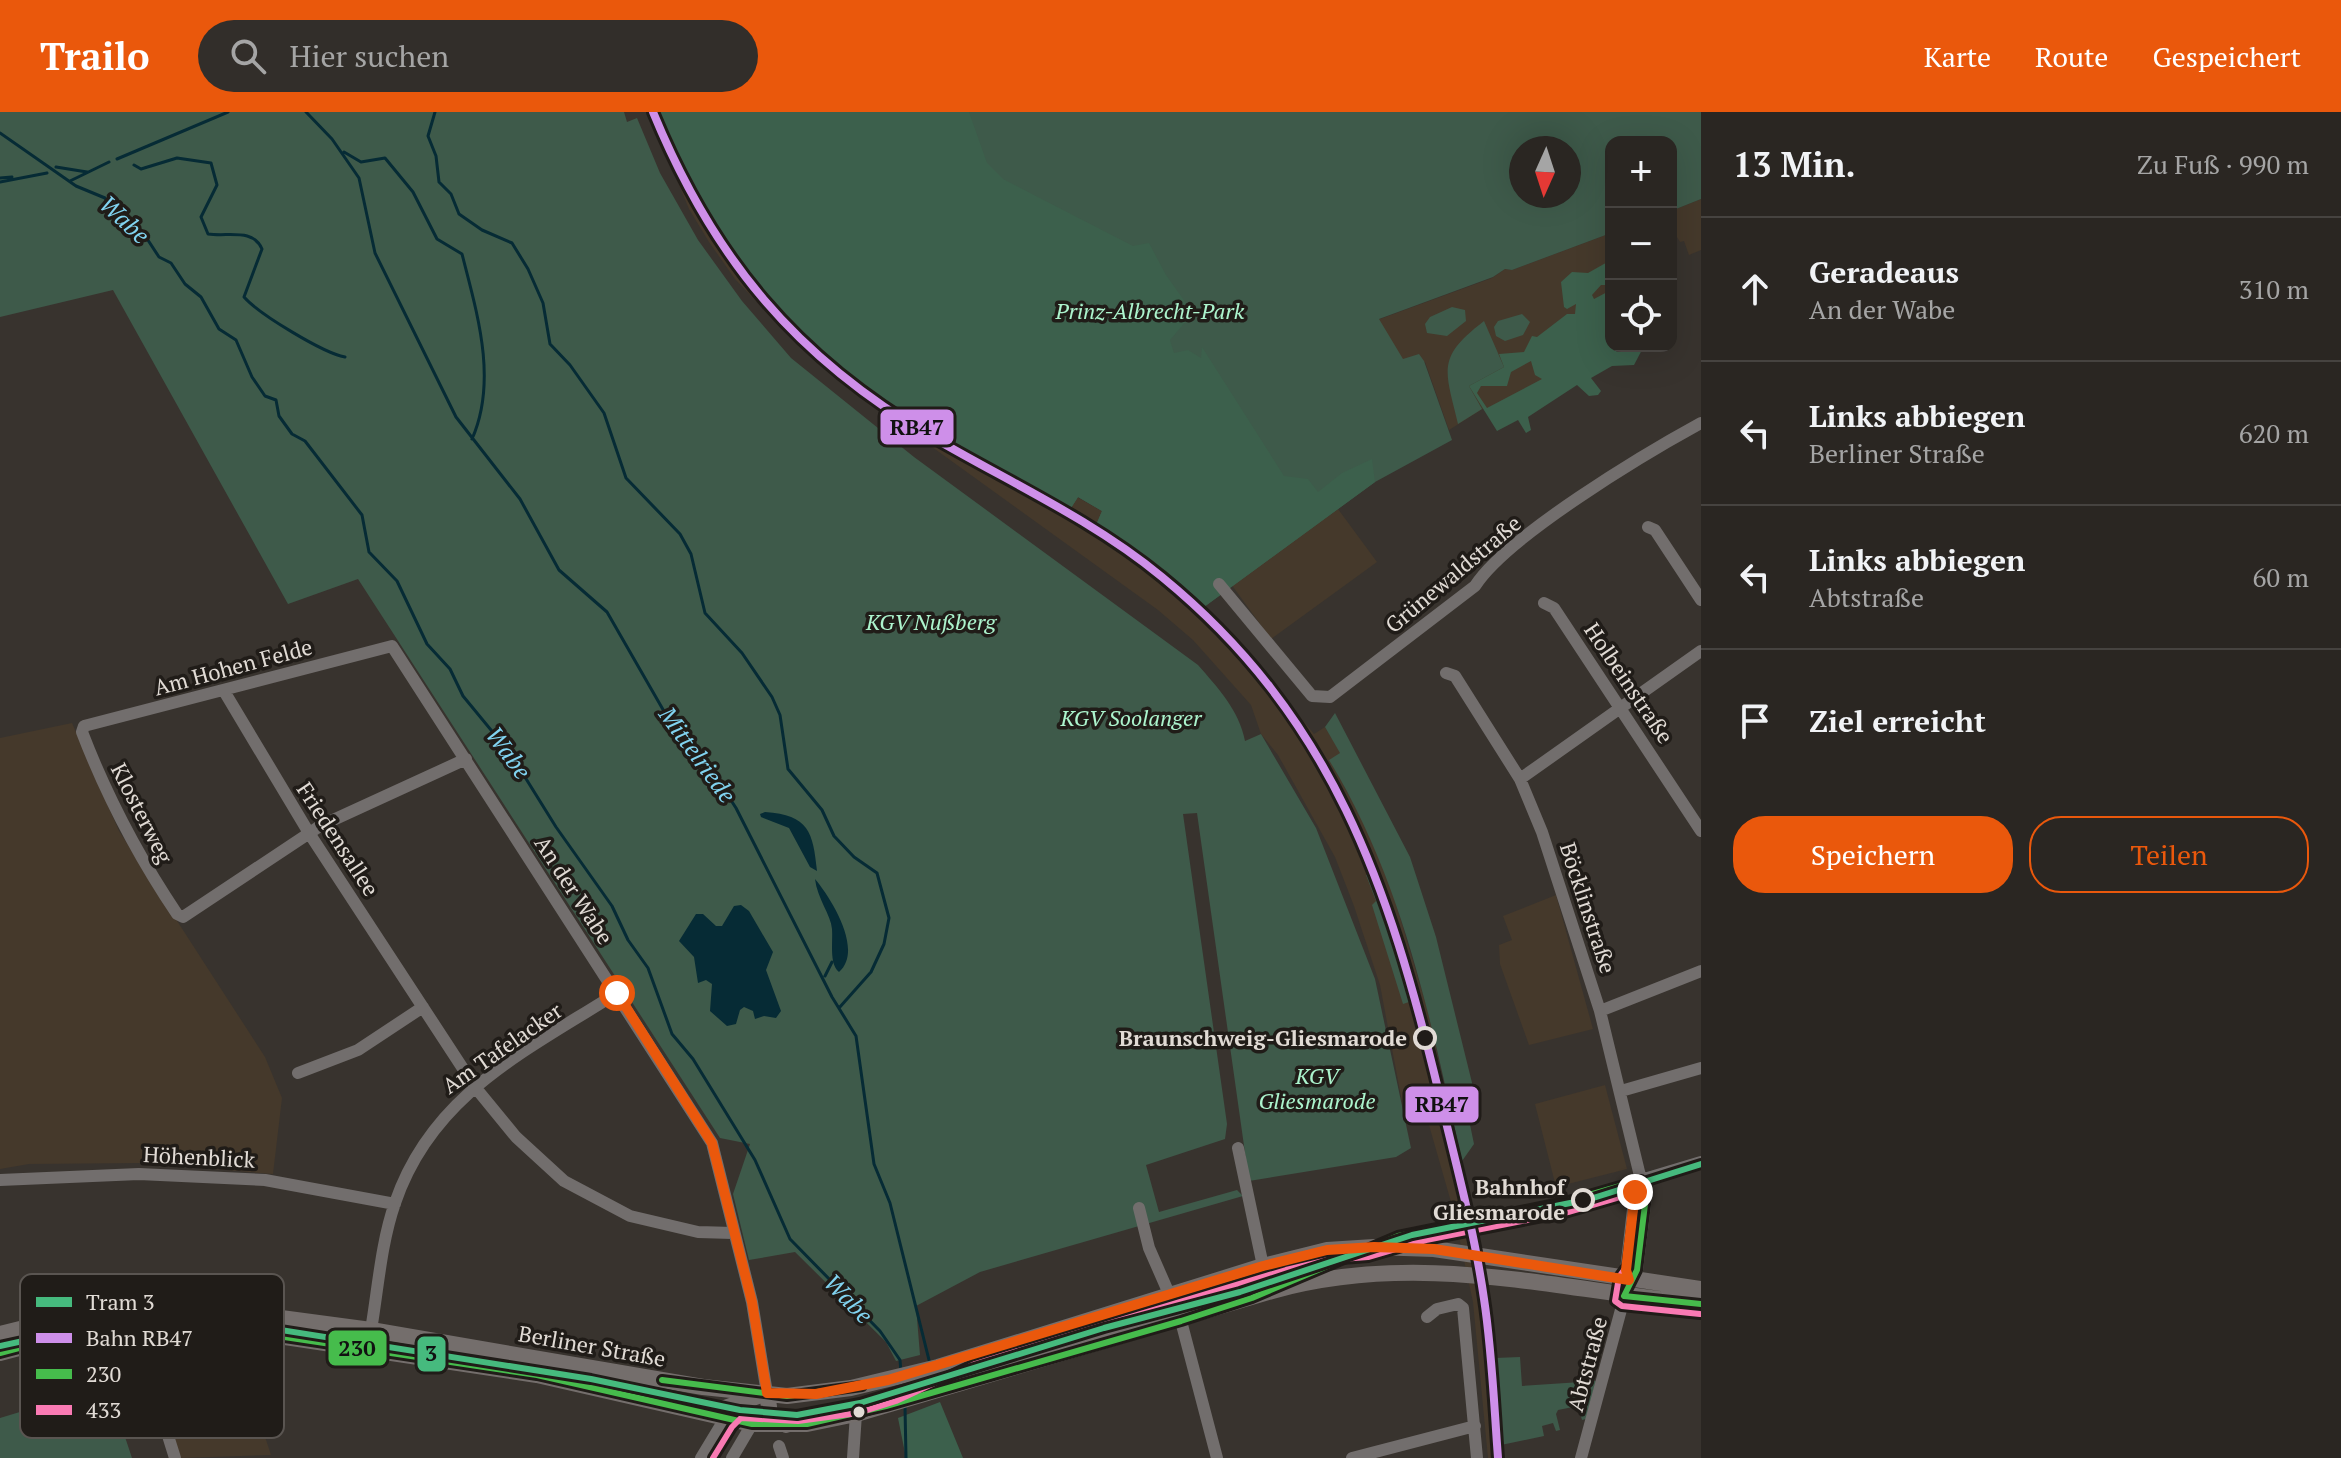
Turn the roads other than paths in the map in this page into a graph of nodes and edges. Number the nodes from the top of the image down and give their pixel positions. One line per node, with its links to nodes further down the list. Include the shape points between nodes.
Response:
1 (1701, 423): 3 (street, Grünewaldstraße, via 1539,528 1486,569 1475,586 1330,697 1312,696)
2 (1648, 527): 4 (street)
3 (1219, 584)
4 (1701, 600)
5 (1544, 603): 10 (street, Holbeinstraße, via 1554,608)
6 (392, 646): 9 (street, Am Hohen Felde); 12 (street, An der Wabe)
7 (1701, 651): 10 (street)
8 (1446, 673): 13 (street, Böcklinstraße, via 1455,676 1471,698)
9 (224, 691): 11 (street, Am Hohen Felde); 15 (street, Friedensallee)
10 (1622, 707): 13 (street); 14 (street, Holbeinstraße)
11 (84, 726): 15 (street, Klosterweg, via 108,795 138,854 183,917)
12 (466, 759): 15 (street); 17 (street, An der Wabe)
13 (1520, 779): 19 (street, Böcklinstraße)
14 (1701, 831)
15 (309, 833): 18 (street, Friedensallee)
16 (1701, 971): 19 (street)
17 (617, 993): 22 (street, Am Tafelacker); 30 (street, An der Wabe, via 712,1143)
18 (423, 1007): 21 (street, via 358,1050); 22 (street, Friedensallee)
19 (1600, 1011): 23 (street, Böcklinstraße)
20 (1701, 1068): 23 (street)
21 (298, 1073)
22 (475, 1087): 28 (street, Am Tafelacker, via 451,1107 425,1142); 30 (street, Friedensallee, via 540,1160 598,1201 664,1225)
23 (1621, 1091): 27 (street, Böcklinstraße)
24 (1238, 1148): 31 (street)
25 (1701, 1162): 27 (street)
26 (0, 1180): 28 (street, Höhenblick, via 139,1174 265,1180)
27 (1641, 1180): 32 (street, Abtstraße, via 1633,1208)
28 (395, 1204): 40 (street, Am Tafelacker)
29 (1139, 1208): 34 (street)
30 (733, 1233): 46 (street, An der Wabe, via 752,1302)
31 (1263, 1266): 32 (main road, Berliner Straße, via 1327,1250 1399,1247); 34 (main road, Berliner Straße)
32 (1627, 1288): 33 (main road); 35 (main road); 38 (main road, Berliner Straße, via 1374,1271 1306,1281); 62 (street, Abtstraße)
33 (1701, 1289)
34 (1168, 1295): 38 (street); 46 (main road, Berliner Straße, via 938,1367 816,1394)
35 (1701, 1304)
36 (1427, 1317): 53 (street, via 1437,1309 1458,1304 1463,1308)
37 (284, 1318): 40 (main road, Berliner Straße)
38 (1181, 1321): 49 (main road, Berliner Straße); 59 (street)
39 (20, 1329): 41 (main road, Berliner Straße)
40 (371, 1330): 45 (main road, Berliner Straße)
41 (0, 1334)
42 (284, 1335): 48 (main road, Berliner Straße, via 537,1375)
43 (20, 1348): 44 (main road, Berliner Straße)
44 (0, 1353)
45 (721, 1389): 46 (main road, Berliner Straße); 47 (main road)
46 (765, 1399): 47 (main road); 51 (main road); 52 (main road, via 770,1414)
47 (739, 1406): 48 (main road); 50 (main road); 51 (main road)
48 (693, 1412): 50 (main road, Berliner Straße)
49 (856, 1414): 52 (main road, Berliner Straße); 58 (street)
50 (724, 1420): 51 (main road, Berliner Straße); 56 (street)
51 (752, 1424): 52 (main road, Berliner Straße); 57 (street)
52 (786, 1425)
53 (1475, 1426): 60 (street); 61 (street)
54 (169, 1438): 55 (street)
55 (175, 1458)
56 (701, 1458)
57 (732, 1458)
58 (853, 1458)
59 (1217, 1458)
60 (1352, 1458)
61 (1477, 1458)
62 (1581, 1458)

